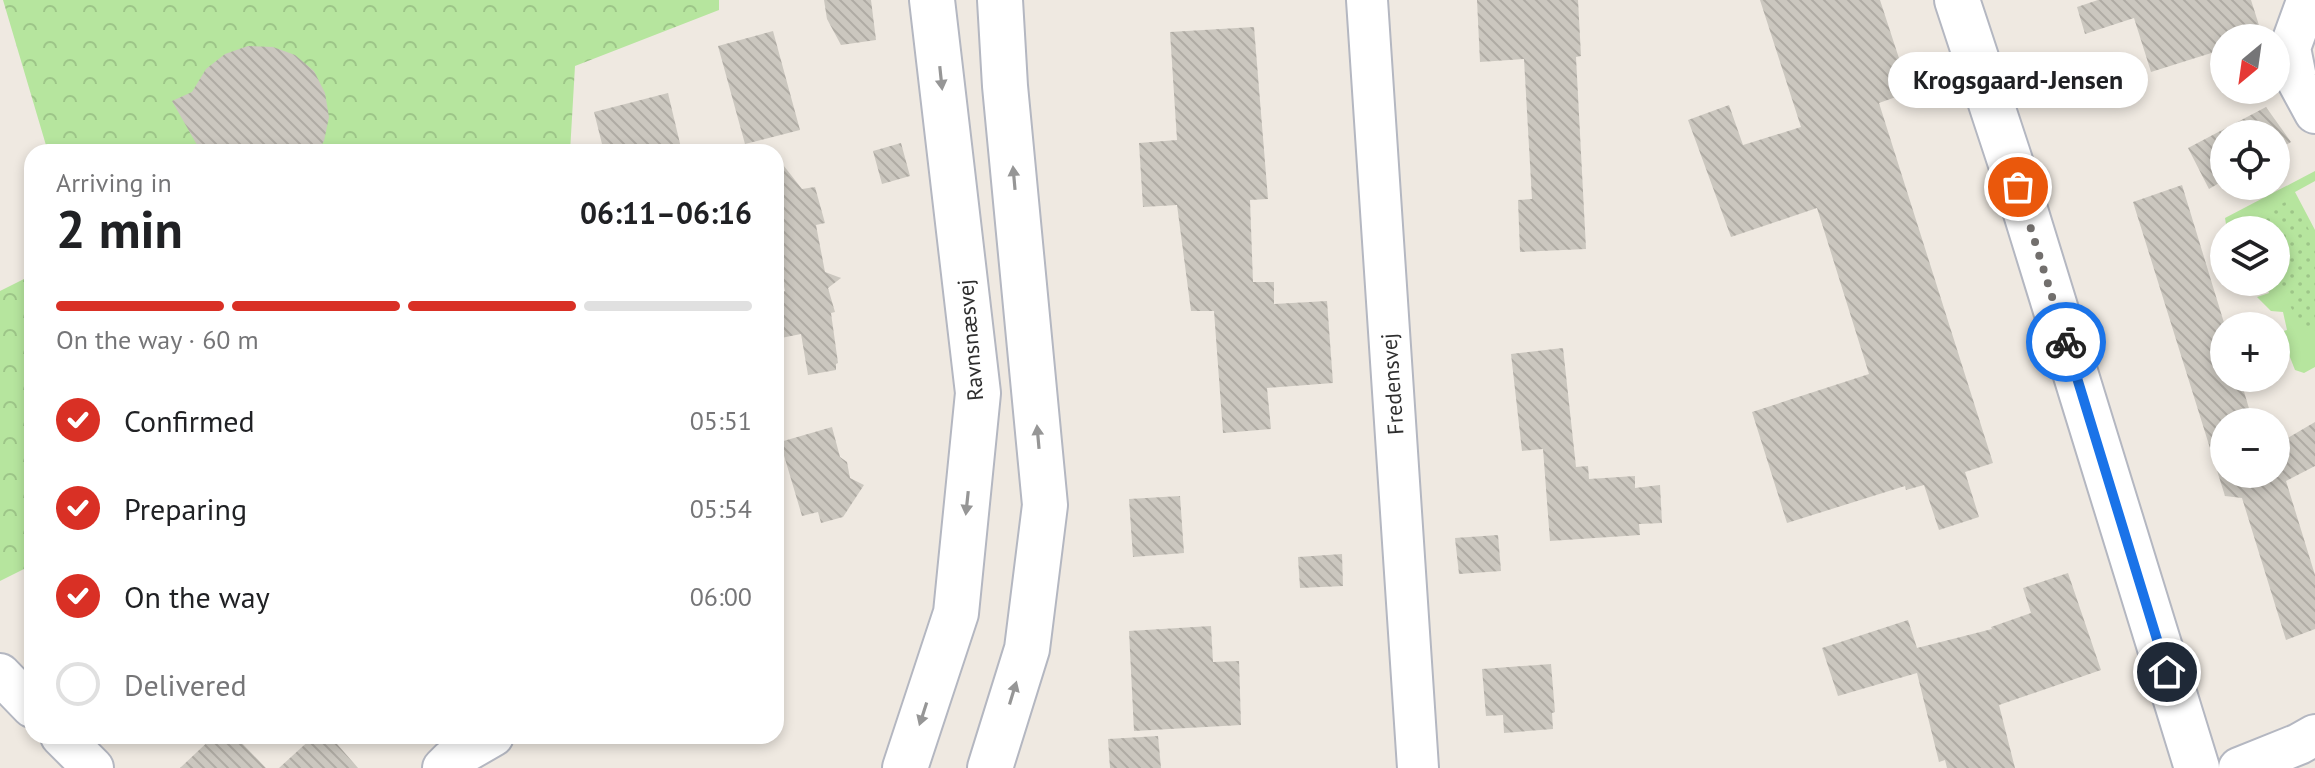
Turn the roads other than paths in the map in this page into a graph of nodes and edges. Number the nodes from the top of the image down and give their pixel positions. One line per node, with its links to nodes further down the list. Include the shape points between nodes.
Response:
1 (932, 0): 14 (main road, Ravnsnæsvej, one-way to 14, via 978,393 956,613)
2 (1000, 0): 15 (main road, one-way to 2, via 1027,649 1045,505)
3 (1367, 0): 16 (street, Fredensvej)
4 (1957, 0): 17 (main road)
5 (2308, 1): 6 (street, via 2290,48 2296,78)
6 (2315, 113)
7 (0, 674): 8 (street)
8 (24, 699)
9 (2315, 735): 18 (street)
10 (69, 744): 12 (street)
11 (479, 744): 13 (street)
12 (93, 768)
13 (443, 768)
14 (905, 768)
15 (990, 768)
16 (1418, 768)
17 (2197, 768)
18 (2239, 768)

